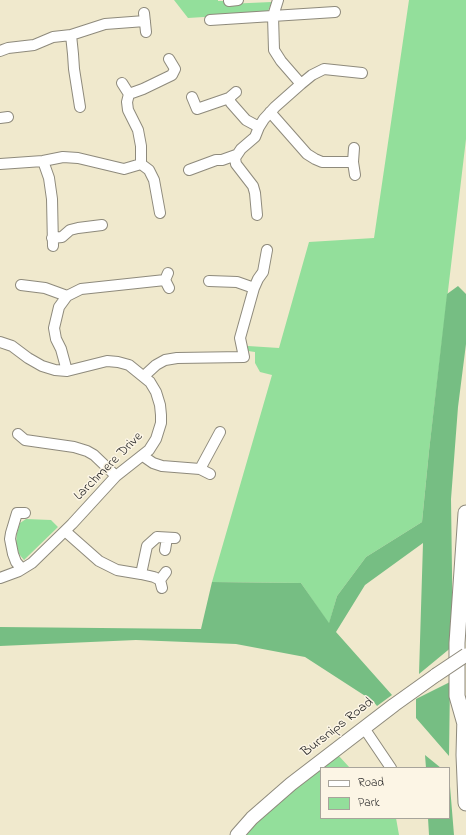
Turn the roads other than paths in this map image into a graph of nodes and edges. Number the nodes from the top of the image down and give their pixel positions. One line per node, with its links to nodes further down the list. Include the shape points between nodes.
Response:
1 (229, 0): 2 (street)
2 (238, 0)
3 (278, 0): 5 (street)
4 (335, 12): 5 (street)
5 (273, 16): 6 (street); 13 (street, via 273,45 276,55)
6 (210, 20)
7 (146, 32): 8 (street, via 144,17 105,24)
8 (71, 35): 9 (street, via 53,37 34,45); 16 (street)
9 (0, 51)
10 (169, 58): 14 (street, via 175,69 172,75)
11 (362, 73): 13 (street, via 324,69 312,74)
12 (122, 83): 14 (street)
13 (301, 84): 17 (street)
14 (129, 94): 24 (street, via 127,106 138,130)
15 (192, 97): 18 (street, via 198,113 232,95 246,120)
16 (80, 107)
17 (270, 112): 18 (street); 22 (street, via 307,154 315,159 322,162)
18 (259, 127): 20 (street, via 255,137)
19 (354, 148): 22 (street)
20 (236, 155): 25 (street); 28 (street, via 236,164 253,186)
21 (43, 161): 23 (street); 24 (street, via 63,157 78,158 124,169); 29 (street, via 52,199 53,244 70,230)
22 (353, 162): 26 (street)
23 (0, 164)
24 (141, 164): 27 (street, via 152,175)
25 (189, 170)
26 (355, 175)
27 (160, 213)
28 (257, 215)
29 (102, 225)
30 (267, 250): 33 (street, via 263,272)
31 (168, 280): 35 (street, via 81,289)
32 (209, 281): 33 (street)
33 (256, 284): 38 (street, via 240,338 249,357 165,360)
34 (21, 285): 35 (street, via 45,288)
35 (67, 296): 37 (street, via 59,307 54,328)
36 (0, 342): 37 (street, Larchmere Drive, via 12,346 42,366)
37 (67, 371): 38 (street, Larchmere Drive, via 112,361 129,365)
38 (144, 376): 41 (street, Larchmere Drive, via 156,392 161,423 156,439)
39 (220, 432): 42 (street)
40 (20, 441): 44 (street, via 74,447 87,451)
41 (143, 456): 42 (street, via 162,466); 44 (street, Larchmere Drive)
42 (200, 469): 43 (street)
43 (210, 474)
44 (116, 476): 47 (street, Larchmere Drive)
45 (25, 513): 49 (street, via 17,512 10,539 16,562)
46 (466, 513): 55 (highway, via 457,650 457,696)
47 (65, 531): 49 (street, Larchmere Drive, via 39,557); 50 (street, via 99,561 117,570)
48 (165, 550): 50 (street, via 171,538 157,537 147,546)
49 (22, 569): 51 (street, Larchmere Drive)
50 (141, 574): 52 (street)
51 (0, 578)
52 (163, 580)
53 (466, 636): 55 (highway)
54 (466, 655): 56 (main road, Bursnips Road, bridge)
55 (465, 724): 58 (highway)
56 (364, 728): 57 (street); 59 (main road, Bursnips Road, via 286,789 252,818)
57 (390, 767)
58 (466, 803)
59 (237, 835)

